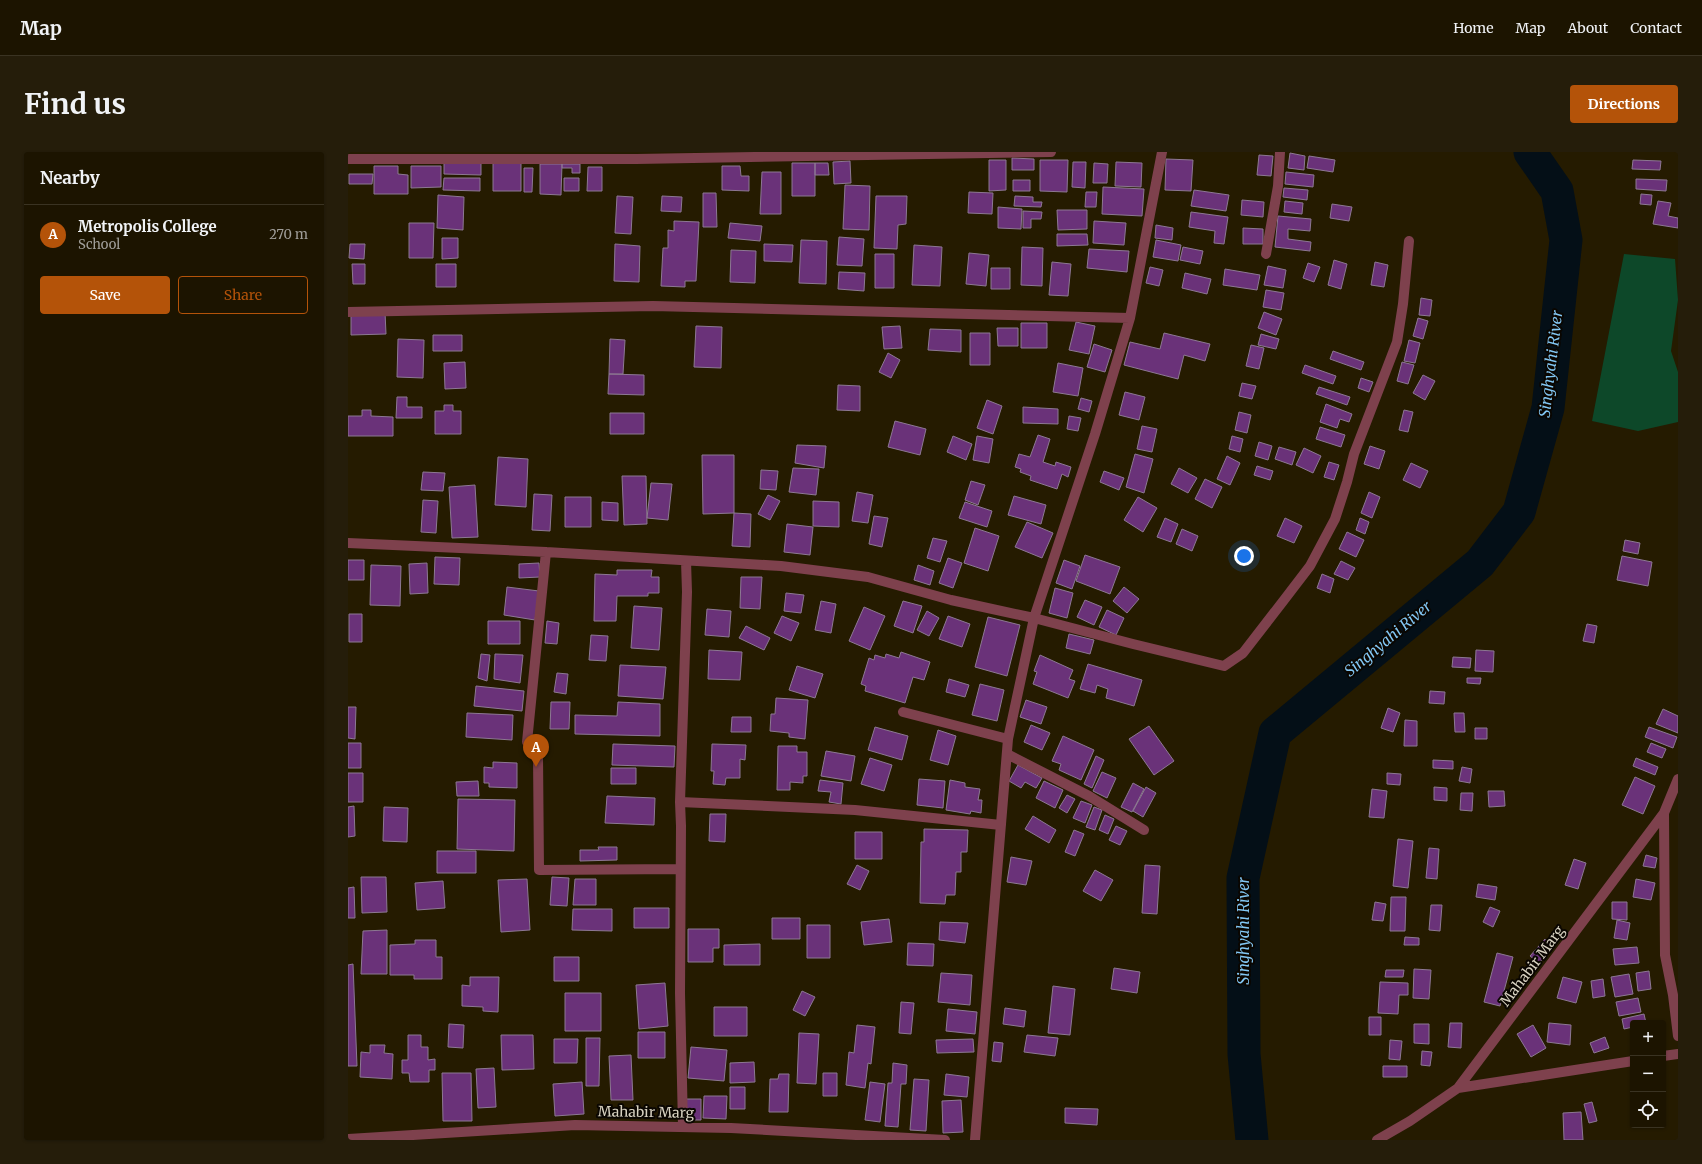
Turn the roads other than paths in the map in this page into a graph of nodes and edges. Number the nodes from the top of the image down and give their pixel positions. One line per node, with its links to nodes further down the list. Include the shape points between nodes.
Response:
1 (1051, 152): 4 (street)
2 (1162, 152): 9 (street)
3 (1280, 152): 7 (street, via 1278,186)
4 (636, 155): 5 (street)
5 (348, 159)
6 (1409, 241): 13 (street, via 1403,304 1396,342 1354,454 1335,519 1310,566 1243,653 1224,666)
7 (1266, 254)
8 (348, 312): 9 (street, via 653,306)
9 (1130, 318): 13 (street, via 1095,434)
10 (348, 543): 11 (street)
11 (546, 552): 12 (street); 22 (street, via 527,742 538,755 538,870)
12 (686, 561): 13 (street, via 781,566 868,577 951,600); 18 (street)
13 (1034, 618): 15 (street)
14 (903, 712): 15 (street)
15 (1008, 739): 16 (street)
16 (1007, 754): 20 (street); 21 (street, via 1089,796)
17 (1678, 779): 19 (street, Mahabir Marg)
18 (680, 802): 20 (street, via 855,810); 22 (street)
19 (1664, 813): 23 (street, via 1665,955); 28 (street, Mahabir Marg)
20 (1001, 825): 33 (street)
21 (1144, 830)
22 (680, 869): 29 (street)
23 (1675, 996): 24 (street)
24 (1678, 1036)
25 (1678, 1054): 26 (street)
26 (1666, 1056)
27 (1630, 1061): 28 (street)
28 (1458, 1088): 34 (street, Mahabir Marg)
29 (683, 1126): 30 (street, Mahabir Marg, via 575,1125); 32 (street, Mahabir Marg)
30 (457, 1136): 31 (street, Mahabir Marg)
31 (348, 1139)
32 (944, 1140)
33 (975, 1140)
34 (1377, 1140)

